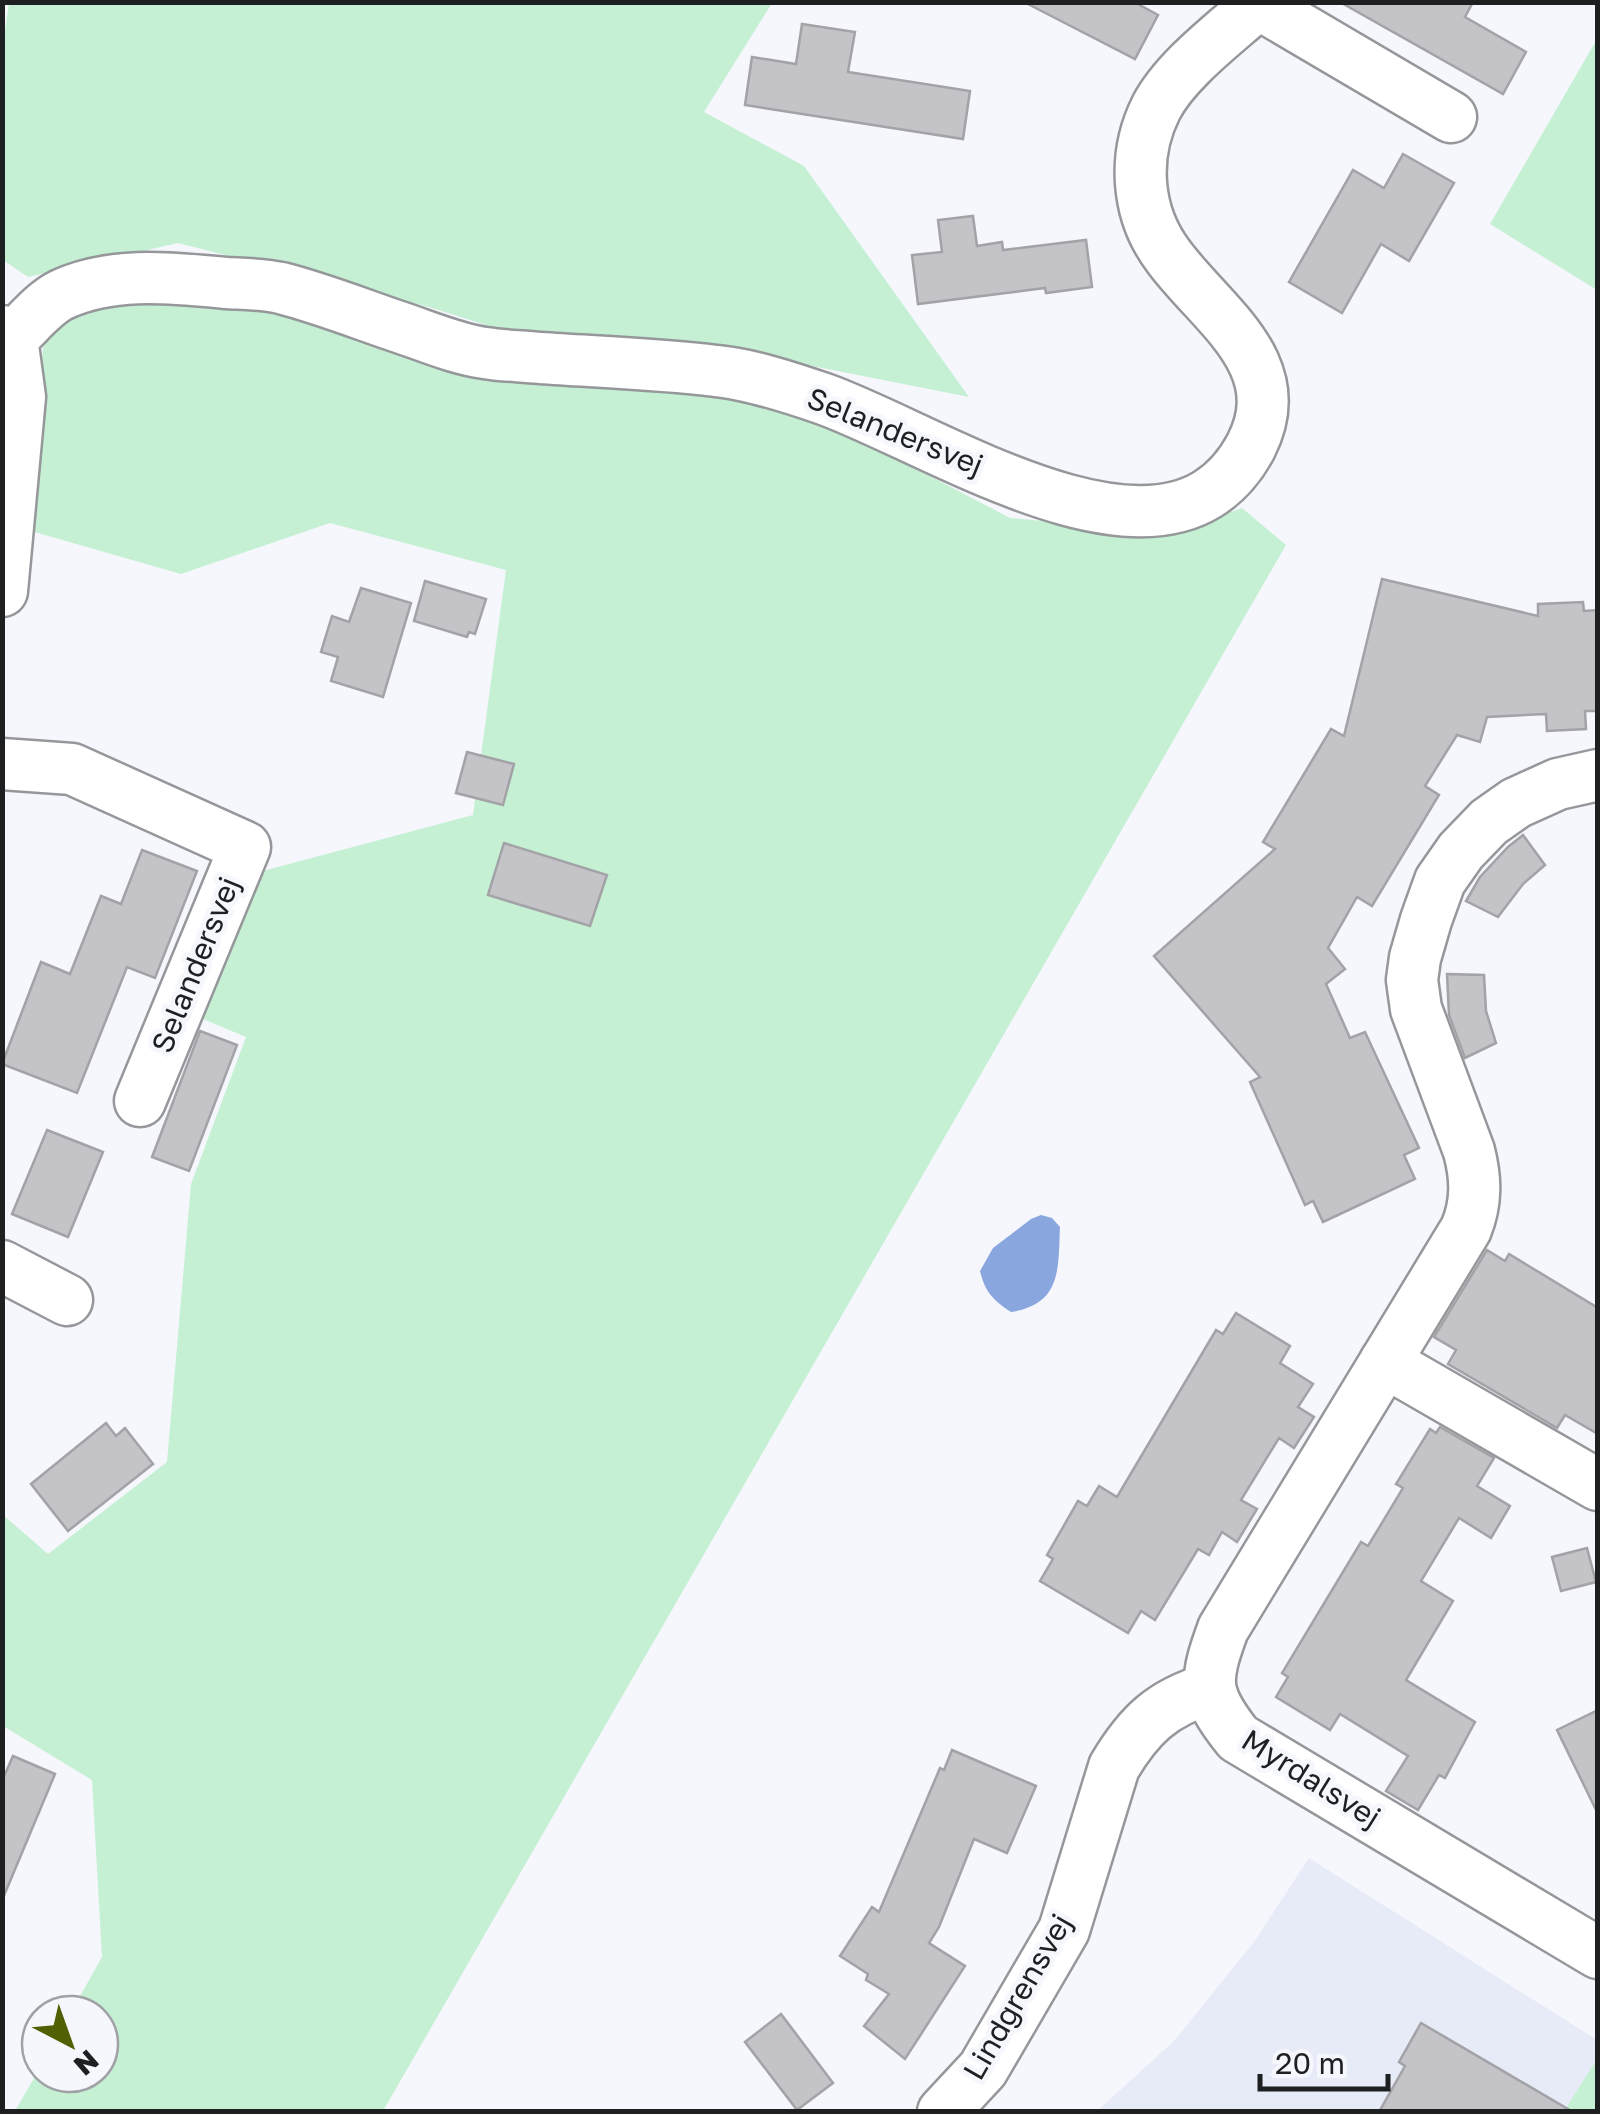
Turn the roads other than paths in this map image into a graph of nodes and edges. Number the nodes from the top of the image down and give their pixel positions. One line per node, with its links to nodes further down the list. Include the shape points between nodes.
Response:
1 (1259, 3): 2 (street, Selandersvej); 3 (street, Selandersvej, via 1171,84 1144,138 1143,203 1154,231 1246,348 1265,406 1245,458 1228,478 1174,509 1122,511 1052,496 826,400 721,371 481,353 277,287 162,277 108,280 58,296)
2 (1451, 117)
3 (7, 334): 4 (street, Selandersvej, via 20,397)
4 (2, 592)
5 (2, 764): 7 (street, Selandersvej, via 72,770 245,847)
6 (1598, 775): 10 (street, via 1516,804 1461,851 1440,881 1412,980 1416,1009 1470,1150 1475,1198 1466,1229)
7 (140, 1101)
8 (2, 1266): 9 (street)
9 (67, 1300)
10 (1385, 1362): 11 (street); 12 (street, via 1223,1629)
11 (1598, 1486)
12 (1209, 1689): 13 (street, Myrdalsvej, via 1238,1738); 14 (street, Lindgrensvej, via 1161,1710 1128,1744 1114,1767 1064,1930 983,2069)
13 (1598, 1952)
14 (944, 2112)

